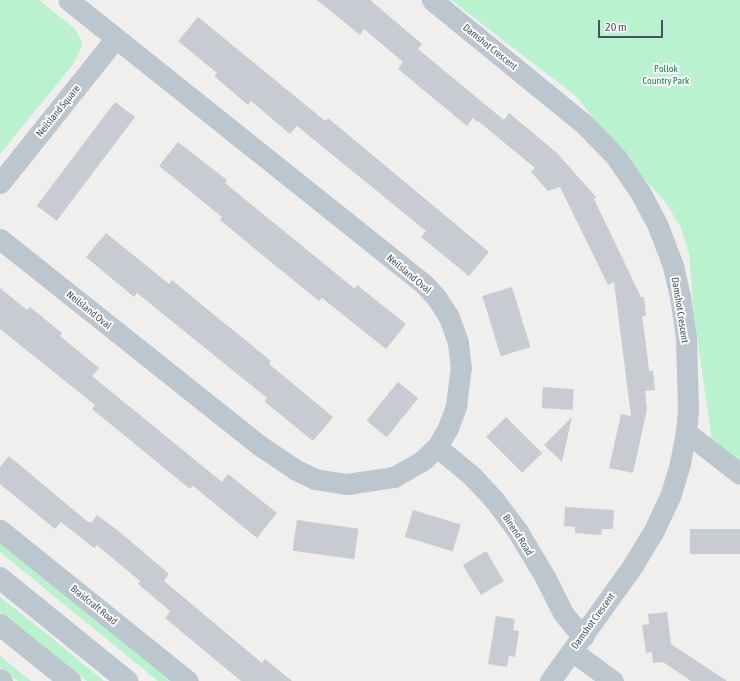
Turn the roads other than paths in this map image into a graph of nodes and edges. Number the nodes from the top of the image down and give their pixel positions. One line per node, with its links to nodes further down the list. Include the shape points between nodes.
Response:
1 (68, 0): 3 (street, Neilsland Oval)
2 (432, 0): 6 (street, Damshot Crescent, via 593,132 616,157 640,192 658,226 673,266 680,296 686,337)
3 (115, 39): 4 (street, Neilsland Square); 7 (street, Neilsland Oval, via 424,284 436,297 450,317 458,342 461,368 456,406)
4 (0, 183)
5 (0, 239): 7 (street, Neilsland Oval, via 259,445 296,470 315,479 347,484 394,477 423,460)
6 (686, 432): 8 (street); 12 (street, Damshot Crescent, via 670,496 653,532 634,564)
7 (437, 447): 12 (street, Binend Road, via 472,476 518,532 545,577 563,614 575,628)
8 (740, 474)
9 (0, 530): 18 (street, Braidcraft Road)
10 (0, 578): 17 (street)
11 (0, 625): 16 (street)
12 (578, 643): 13 (street, Binend Road); 19 (street, Damshot Crescent)
13 (602, 677)
14 (0, 679): 15 (street)
15 (2, 681)
16 (70, 681)
17 (127, 681)
18 (188, 681)
19 (550, 681)

